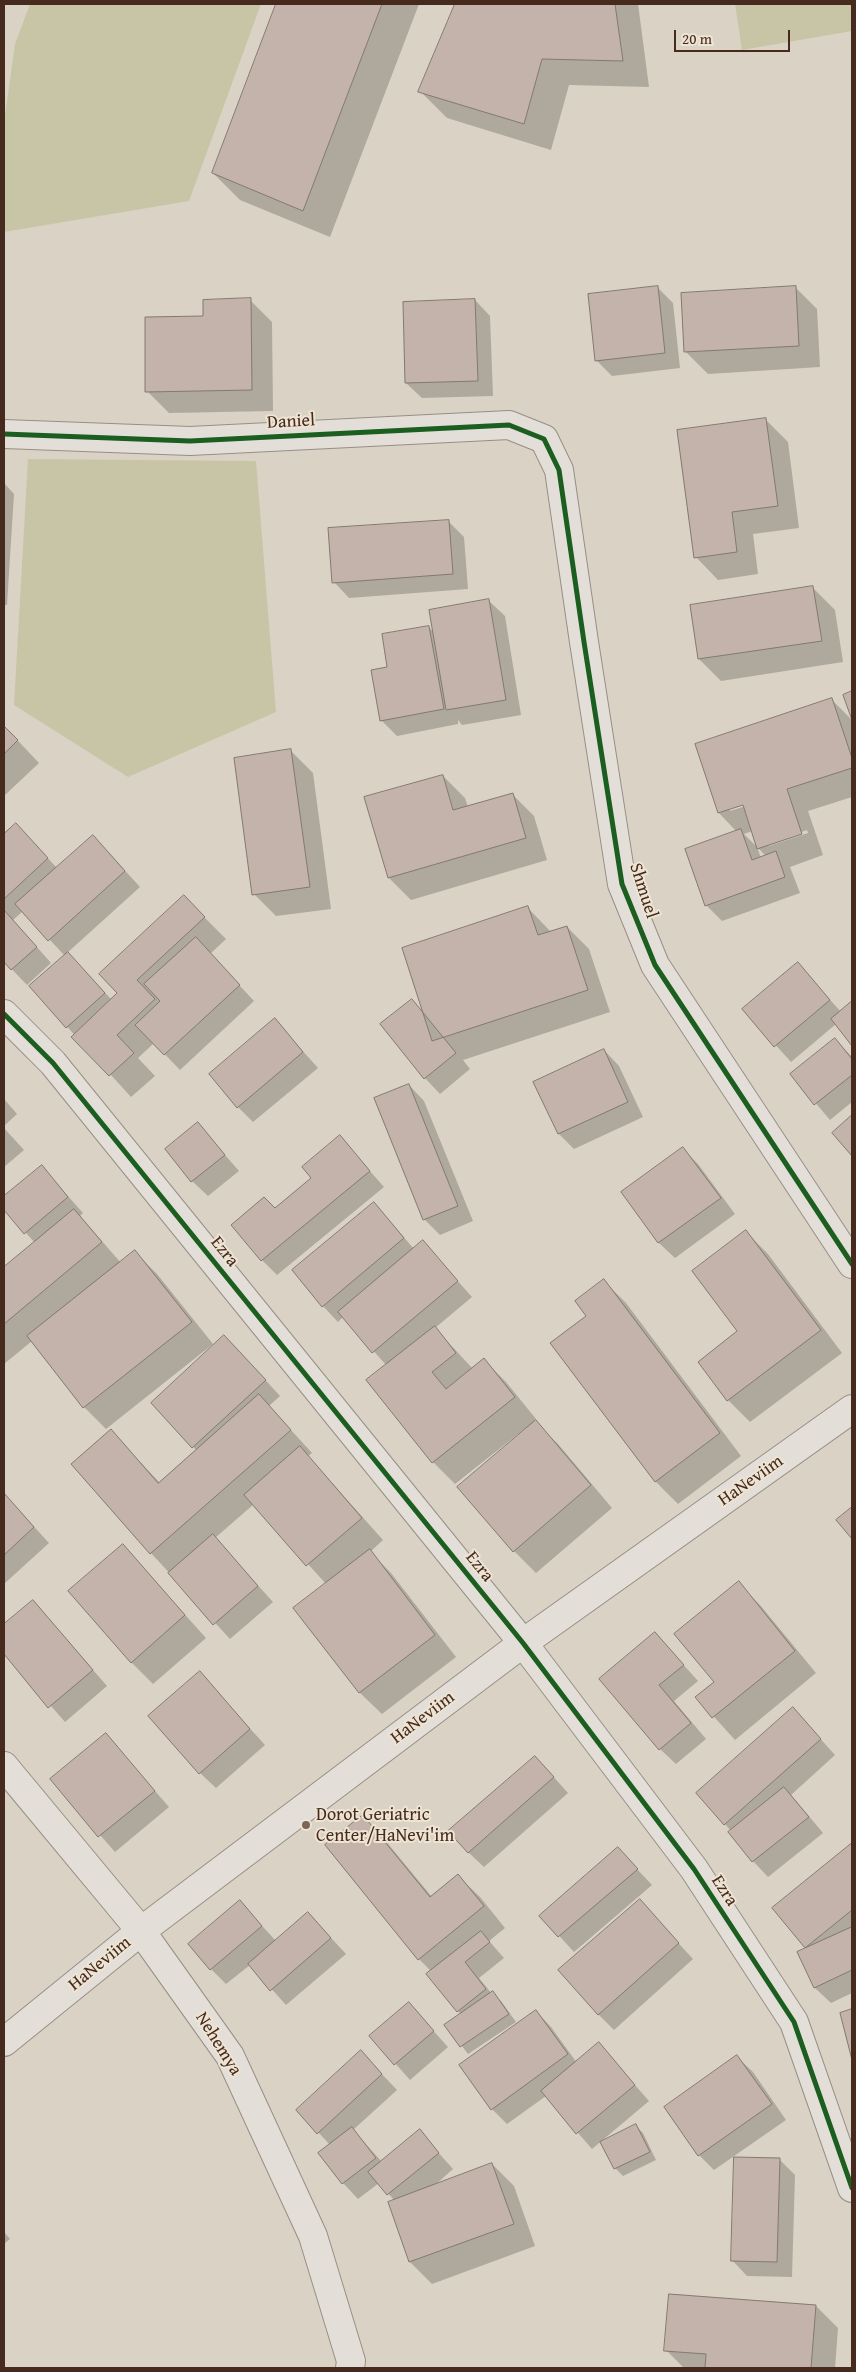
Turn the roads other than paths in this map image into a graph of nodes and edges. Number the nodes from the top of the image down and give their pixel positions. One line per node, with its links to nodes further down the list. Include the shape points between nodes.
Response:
1 (4, 434): 2 (street, Daniel, via 190,441 509,425 544,439)
2 (559, 470): 4 (street, Shmuel, via 622,884 655,965)
3 (4, 1014): 6 (street, Ezra, via 53,1063)
4 (852, 1264)
5 (852, 1409): 6 (street, HaNeviim)
6 (523, 1643): 8 (street, HaNeviim); 10 (street, Ezra, via 694,1869 794,2022)
7 (4, 1766): 8 (street, Nehemya)
8 (141, 1931): 9 (street, HaNeviim); 11 (street, Nehemya, via 230,2056 313,2236)
9 (4, 2042)
10 (852, 2188)
11 (350, 2368)

